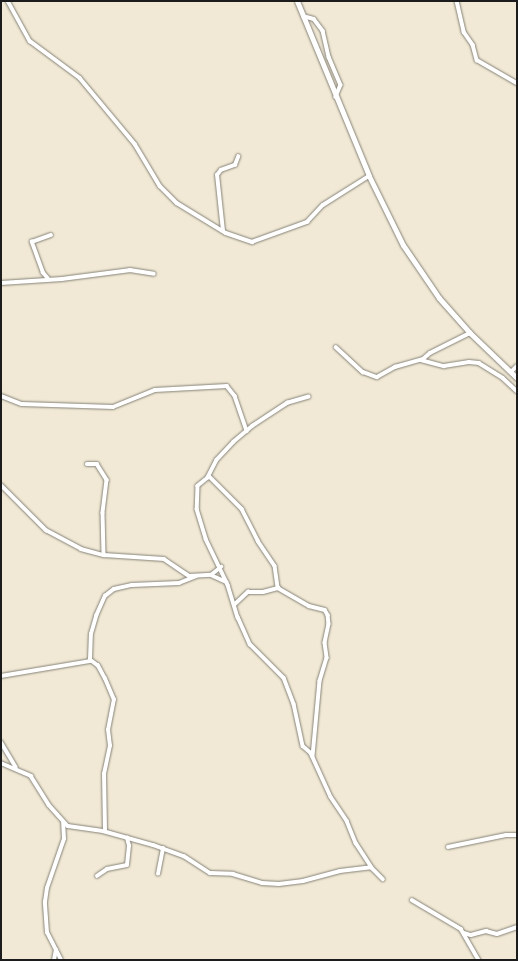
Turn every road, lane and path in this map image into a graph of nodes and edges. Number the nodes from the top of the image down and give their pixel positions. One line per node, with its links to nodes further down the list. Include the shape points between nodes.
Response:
1 (8, 1): 11 (street, via 30,41 80,78 132,140 160,186 177,203)
2 (297, 1): 4 (main road)
3 (457, 1): 7 (street, via 464,32 473,45 477,60)
4 (303, 16): 5 (main road); 6 (street, via 314,19 320,27)
5 (325, 70): 6 (street); 8 (main road)
6 (335, 70): 8 (street, via 341,85)
7 (517, 83)
8 (336, 97): 10 (main road)
9 (238, 157): 11 (street, via 235,165 221,170 217,175)
10 (369, 176): 11 (street, via 323,205 310,220 278,233 251,242); 16 (main road, via 414,263 439,298)
11 (223, 231)
12 (51, 235): 14 (street, via 32,242 43,274)
13 (154, 274): 14 (street, via 130,270)
14 (48, 279): 15 (street)
15 (1, 283)
16 (470, 333): 18 (street); 20 (main road)
17 (336, 347): 18 (street, via 363,372 374,378 395,367)
18 (421, 360): 22 (street, via 444,366 479,363 503,378)
19 (517, 366): 20 (street)
20 (511, 372): 21 (main road)
21 (517, 378)
22 (517, 391)
23 (1, 396): 25 (street, via 22,404 113,407 165,388 227,386 235,396)
24 (309, 397): 25 (street, via 288,404)
25 (247, 431): 27 (street, via 217,460)
26 (87, 464): 29 (street, via 97,464 107,480 103,513)
27 (209, 476): 30 (street, via 197,489 197,509 206,539); 34 (street, via 242,509 274,566)
28 (1, 485): 29 (street, via 46,530 76,546)
29 (104, 555): 32 (street, via 164,559 189,576)
30 (221, 567): 31 (street); 33 (street)
31 (210, 575): 32 (street); 33 (street)
32 (196, 576): 36 (street, via 179,583 132,585 109,591 102,601 92,628)
33 (227, 582): 35 (street)
34 (278, 588): 35 (street, via 248,592); 39 (street, via 309,606 325,610 330,618 325,638 327,658 320,681)
35 (235, 604): 39 (street, via 252,647 286,683 302,744)
36 (91, 661): 37 (street); 43 (street, via 99,667 114,700 108,730 110,746 104,774)
37 (1, 676)
38 (1, 742): 41 (street)
39 (313, 759): 48 (street, via 331,797)
40 (1, 762): 41 (street)
41 (16, 767): 42 (street, via 34,778)
42 (62, 822): 43 (street, via 76,828); 55 (street, via 64,839 46,888 45,902 46,930)
43 (105, 831): 45 (street)
44 (517, 835): 46 (street)
45 (127, 838): 47 (street); 50 (street, via 127,864 107,869)
46 (448, 847)
47 (163, 848): 48 (street, via 184,856 210,873 233,874 267,884 297,882 340,871); 49 (street)
48 (372, 868): 51 (street)
49 (158, 874)
50 (97, 876)
51 (383, 880)
52 (412, 900): 54 (street)
53 (517, 926): 54 (street, via 497,934 486,931 471,935)
54 (464, 933): 58 (street)
55 (56, 950): 56 (street); 57 (street)
56 (54, 960)
57 (61, 960)
58 (479, 960)

